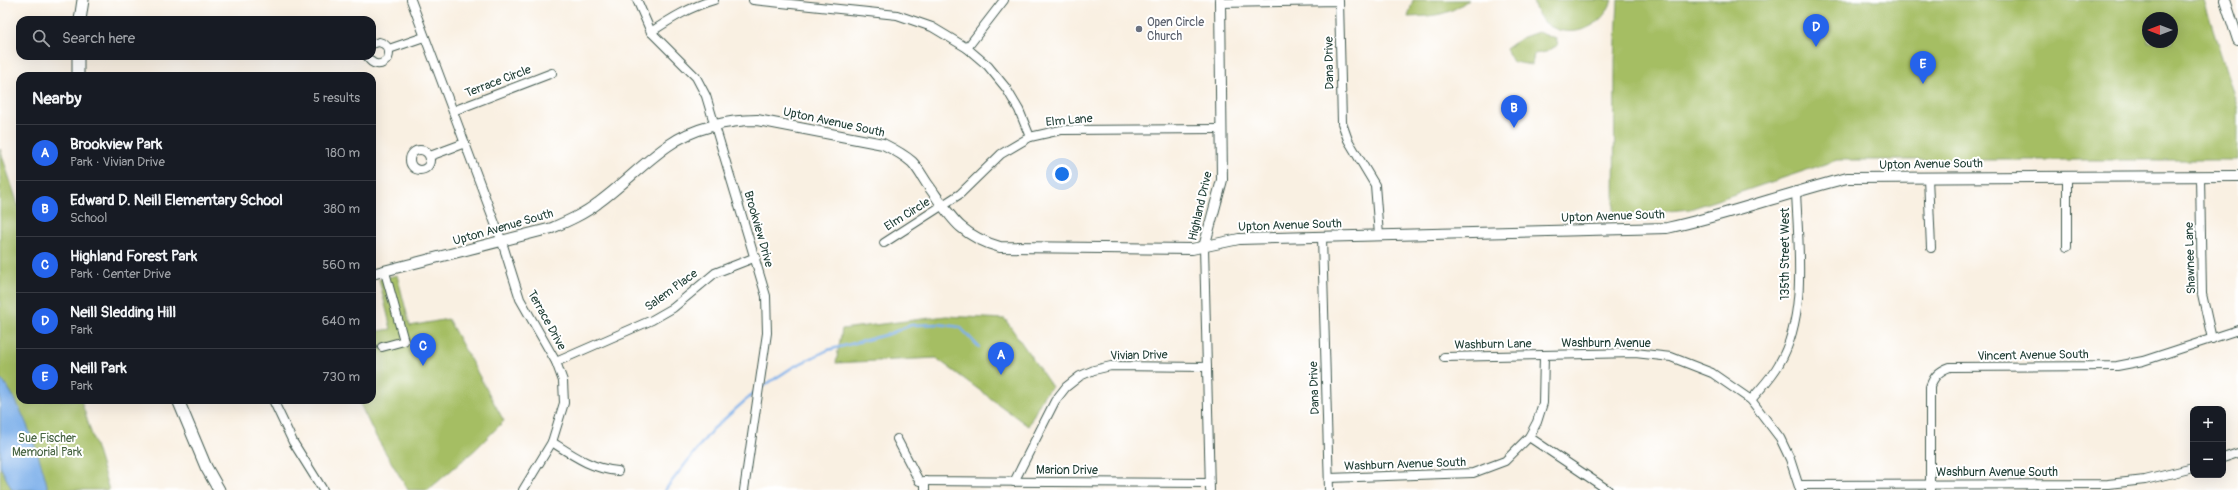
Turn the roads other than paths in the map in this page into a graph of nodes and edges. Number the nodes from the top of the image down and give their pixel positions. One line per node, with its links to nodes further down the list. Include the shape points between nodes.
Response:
1 (84, 0): 9 (main road)
2 (411, 0): 11 (street, Terrace Drive)
3 (638, 0): 10 (street, Brookview Drive)
4 (714, 0): 10 (street, via 695,5 677,14)
5 (753, 0): 14 (street, via 897,15 932,27)
6 (1004, 0): 14 (street)
7 (2225, 0): 12 (street)
8 (1220, 2): 22 (street, Highland Drive); 32 (street, Dana Drive, via 1339,0 1342,122 1348,140 1375,185)
9 (81, 16)
10 (651, 32): 21 (street, Brookview Drive, via 696,77 706,96)
11 (424, 37): 15 (street); 20 (street, Terrace Drive)
12 (2238, 40)
13 (376, 44): 15 (street, via 383,43)
14 (967, 48): 23 (street, via 988,66 1006,88)
15 (389, 49): 17 (street, via 388,58 382,64 373,64)
16 (78, 60): 18 (main road)
17 (370, 60)
18 (78, 72)
19 (552, 73): 20 (street, Terrace Circle)
20 (453, 111): 24 (street, Terrace Drive)
21 (716, 126): 31 (street, Upton Avenue South, via 737,120 757,120 883,144 913,163); 34 (street, Upton Avenue South, via 687,135 670,145 576,218 552,228); 39 (street, Brookview Drive)
22 (1221, 129): 23 (street, Elm Lane, via 1061,130); 36 (street, Highland Drive, via 1222,180)
23 (1030, 137): 31 (street, Elm Lane, via 1000,154 960,194)
24 (465, 143): 25 (street); 34 (street, Terrace Drive)
25 (430, 156)
26 (2067, 176): 27 (street, Upton Avenue South); 29 (street, Upton Avenue South); 37 (street)
27 (2200, 176): 28 (street, Upton Avenue South); 43 (street, Shawnee Lane, via 2202,294)
28 (2238, 176)
29 (1928, 177): 30 (street, Upton Avenue South, via 1847,178); 38 (street)
30 (1796, 191): 32 (street, Upton Avenue South, via 1702,221 1667,228); 49 (street, 135th Street West, via 1799,294 1795,324 1779,364)
31 (943, 206): 35 (street, Elm Circle); 36 (street, Upton Avenue South, via 968,234 983,243 1000,247)
32 (1379, 235): 33 (street, Upton Avenue South)
33 (1322, 237): 36 (street, Upton Avenue South, via 1239,239); 59 (street, Dana Drive)
34 (502, 242): 40 (street, Upton Avenue South); 47 (street, Terrace Drive, via 520,298)
35 (884, 243)
36 (1204, 247): 48 (street, Highland Drive)
37 (2067, 247)
38 (1931, 248)
39 (756, 257): 47 (street, Salem Place, via 715,273 672,308 652,320); 68 (street, Brookview Drive, via 766,296 767,333)
40 (386, 272): 41 (street, Upton Avenue South); 44 (street, via 404,341)
41 (376, 273)
42 (2238, 330): 43 (street, Vincent Avenue South)
43 (2212, 338): 64 (street, Vincent Avenue South, via 2143,361 2118,366 1950,367 1942,370 1933,377 1930,387)
44 (382, 347)
45 (1544, 355): 46 (street, Washburn Lane); 49 (street, Washburn Avenue, via 1635,353 1671,357 1712,373); 52 (street, Washburn Avenue South, via 1543,403)
46 (1444, 357)
47 (556, 362): 54 (street, Terrace Drive, via 563,381 564,403)
48 (1207, 367): 61 (street, Vivian Drive, via 1110,366 1080,376 1066,387 1055,401); 62 (street, Highland Drive)
49 (1751, 400): 63 (street, Washburn Avenue, via 1780,438)
50 (180, 404): 65 (main road, via 206,467)
51 (275, 404): 66 (street, via 293,442)
52 (1529, 437): 59 (street, Washburn Avenue South, via 1505,460 1473,474); 71 (street)
53 (897, 439): 60 (street, via 919,480)
54 (552, 442): 58 (street, via 582,462 603,470); 67 (street, Terrace Drive)
55 (2238, 453): 56 (street)
56 (2226, 457)
57 (2190, 469): 64 (street, Washburn Avenue South, via 2145,480 2108,484)
58 (618, 471)
59 (1329, 478): 70 (street, Dana Drive)
60 (925, 481): 61 (street, Marion Drive); 69 (street)
61 (1014, 482): 62 (street, Marion Drive)
62 (1210, 486)
63 (1799, 487): 64 (street, Washburn Avenue South)
64 (1930, 487)
65 (219, 490)
66 (323, 490)
67 (523, 490)
68 (744, 490)
69 (925, 490)
70 (1329, 490)
71 (1608, 490)

